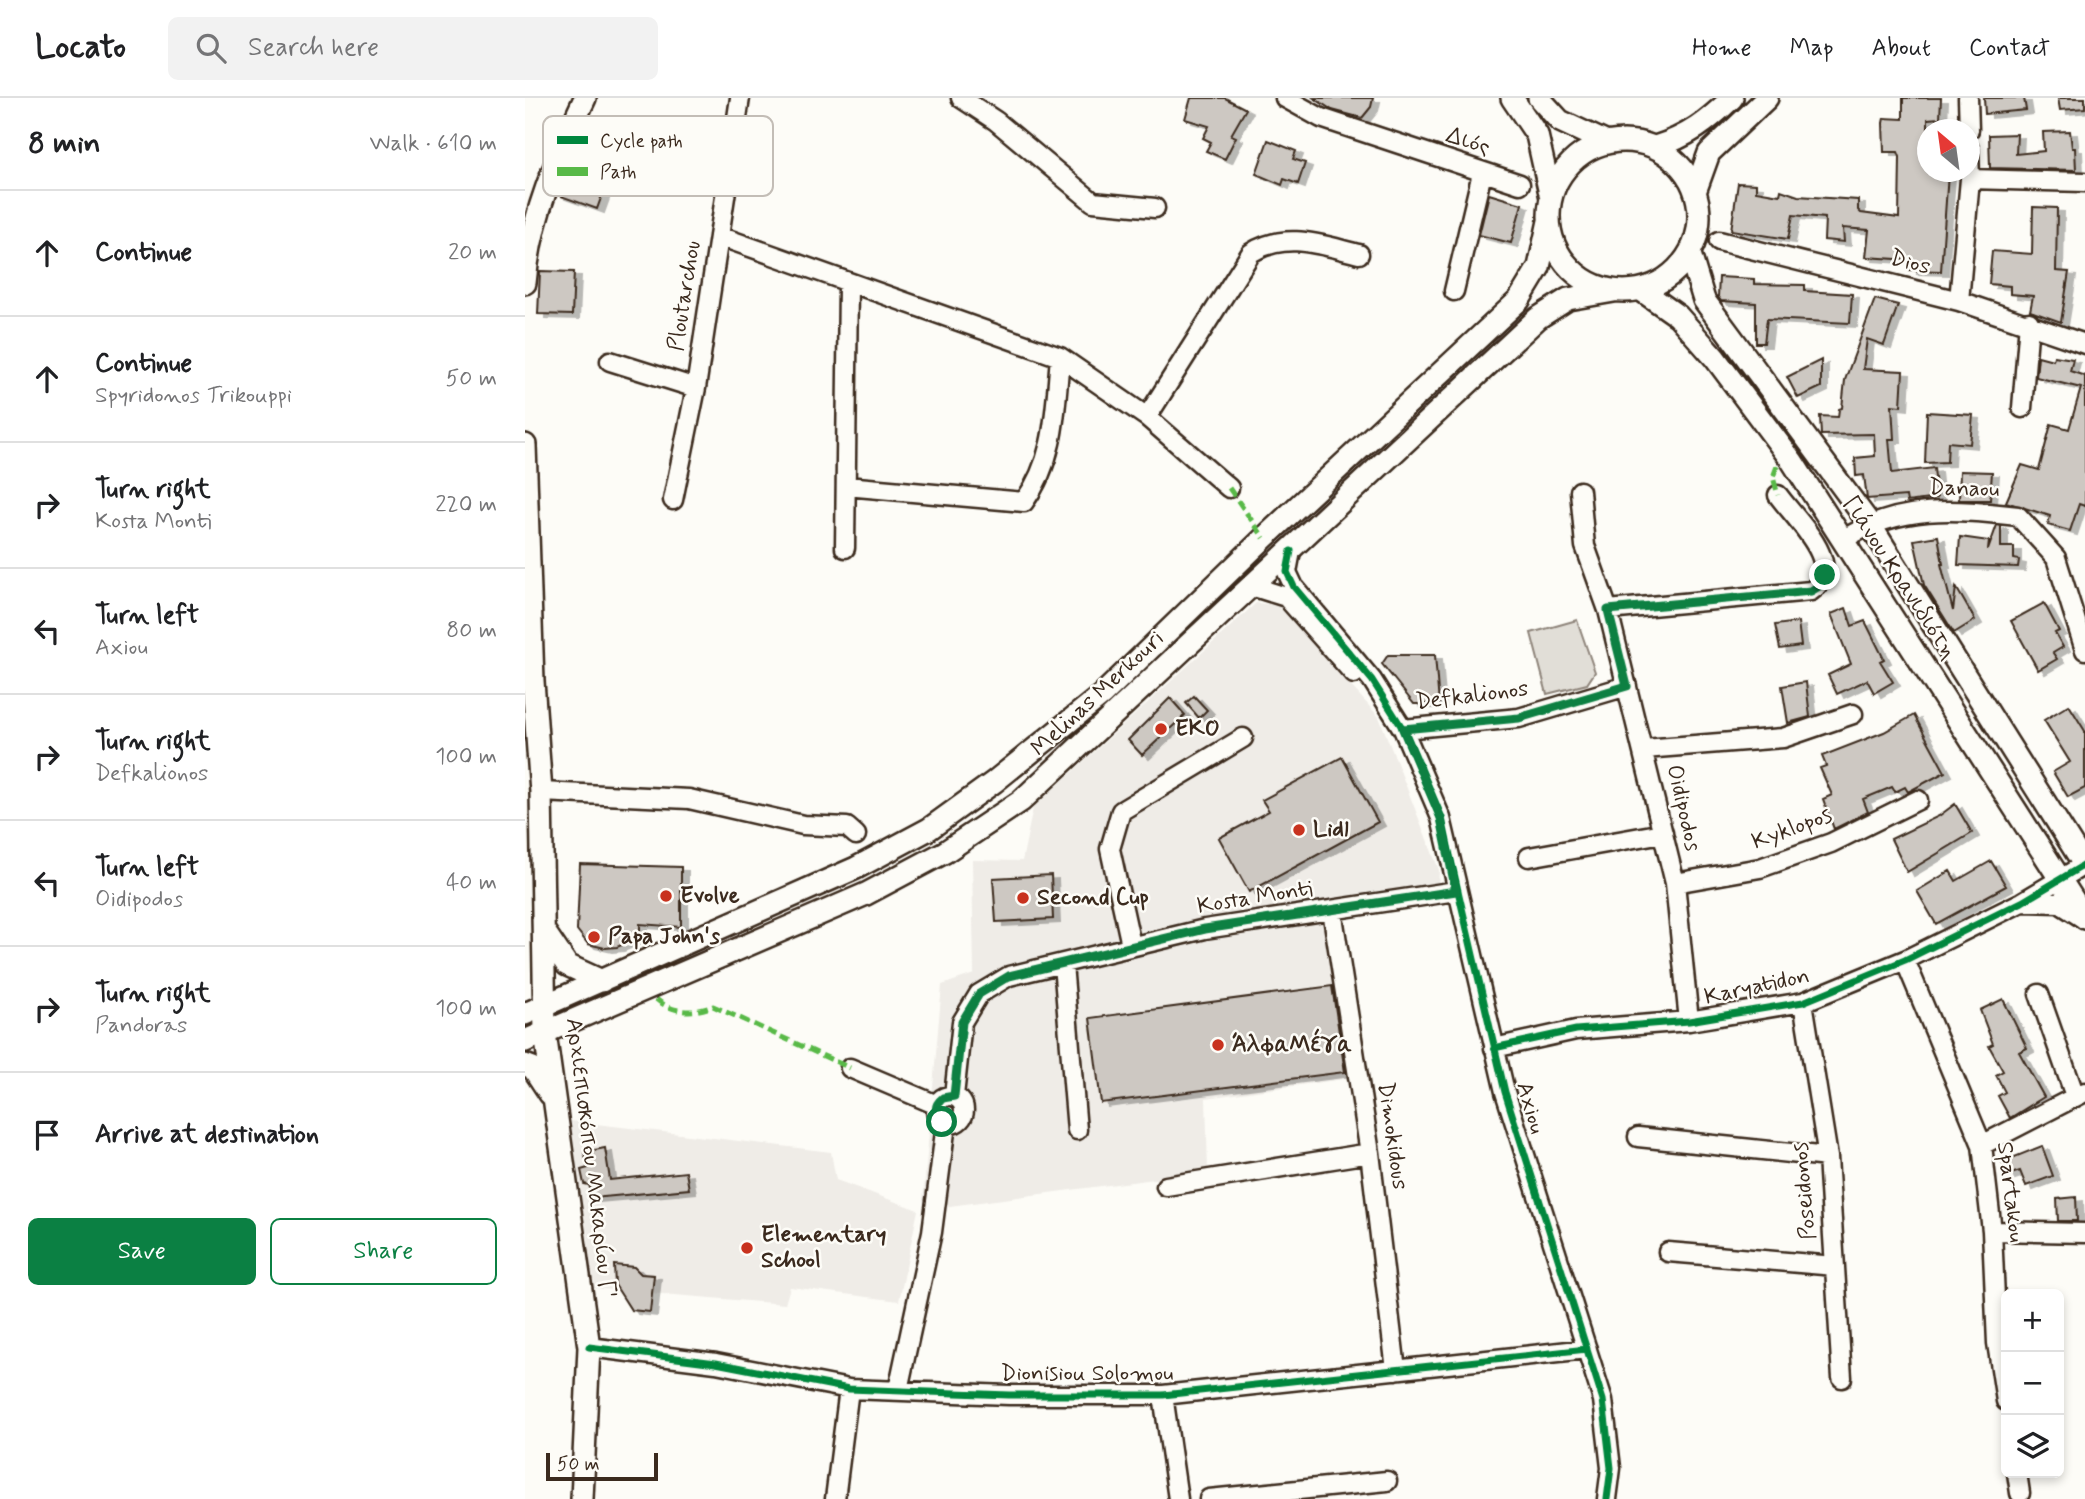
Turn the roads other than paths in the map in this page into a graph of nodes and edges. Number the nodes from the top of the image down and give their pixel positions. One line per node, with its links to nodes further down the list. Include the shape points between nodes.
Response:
1 (585, 98): 10 (main road)
2 (740, 98): 11 (street, Ploutarchou)
3 (961, 98): 24 (street, via 996,121 1093,202)
4 (1512, 98): 23 (main road, via 1537,135)
5 (1539, 98): 13 (main road, via 1560,121)
6 (1732, 98): 14 (main road, via 1702,127)
7 (1767, 98): 20 (main road, via 1709,153)
8 (1968, 98): 12 (street)
9 (1289, 99): 15 (street, Διός, via 1321,118)
10 (577, 116)
11 (737, 116)
12 (1969, 119)
13 (1607, 143): 14 (main road, via 1632,141); 23 (main road, via 1571,162)
14 (1655, 147): 20 (main road, via 1677,161)
15 (1482, 173): 19 (street, Διός); 34 (street)
16 (1980, 179): 18 (street)
17 (1970, 182): 36 (street)
18 (2085, 183)
19 (1520, 184)
20 (1695, 192): 29 (main road, via 1699,231)
21 (543, 194): 30 (main road)
22 (725, 196): 26 (street, Ploutarchou)
23 (1551, 198): 25 (main road)
24 (1154, 208)
25 (1549, 221): 35 (main road, via 1555,246 1569,268 1589,283); 80 (main road, Melinas Merkouri, via 1539,267 1519,300 1103,694 994,782 929,829 856,868)
26 (719, 236): 32 (street); 41 (street, Ploutarchou)
27 (1719, 241): 36 (street, Dios)
28 (1359, 254): 43 (street, via 1297,240 1266,244 1251,253)
29 (1690, 254): 33 (main road, via 1661,282); 50 (main road, Γιάνου Κρανιδιότη, via 1704,300)
30 (526, 256): 31 (main road)
31 (525, 283)
32 (848, 284): 39 (street); 45 (street)
33 (1641, 290): 35 (main road); 51 (main road, Γιάνου Κρανιδιότη, via 1678,316 1714,358 1793,461)
34 (1454, 291)
35 (1613, 291): 53 (main road, Melinas Merkouri, via 1568,299 1538,318)
36 (1959, 302): 37 (street, Dios)
37 (2029, 322): 38 (street, Dios); 42 (street)
38 (2085, 344)
39 (1060, 357): 43 (street); 45 (street, via 1052,432 1041,479 1024,502)
40 (610, 361): 41 (street)
41 (696, 388): 49 (street, Ploutarchou)
42 (2022, 408)
43 (1147, 417): 46 (street)
44 (525, 445): 62 (main road, Αρχιεπισκόπου Μακαρίου Γ')
45 (846, 486): 52 (street)
46 (1229, 488)
47 (1580, 491): 55 (street, Oidipodos, via 1585,546)
48 (1778, 495): 55 (street, via 1823,556 1825,575 1819,586 1811,591)
49 (673, 500)
50 (1869, 523): 51 (street, Danaou); 56 (street, Danaou, via 1923,510 2018,516 2056,558); 69 (main road, Γιάνου Κρανιδιότη)
51 (1844, 539): 67 (main road, Γιάνου Κρανιδιότη)
52 (845, 548)
53 (1291, 551): 54 (main road, Melinas Merkouri); 59 (street, Axiou, via 1287,572 1294,587 1372,680)
54 (1251, 586): 59 (street, Axiou, via 1286,597); 85 (main road, Melinas Merkouri, via 1021,801 945,852 866,894)
55 (1608, 610): 57 (street, Oidipodos)
56 (2085, 650)
57 (1627, 686): 59 (street, Defkalionos, via 1519,718); 61 (street, Oidipodos)
58 (1853, 714): 61 (street, via 1783,738)
59 (1403, 729): 72 (street, Axiou, via 1441,818)
60 (1243, 738): 77 (street, via 1121,811 1110,849)
61 (1644, 749): 64 (street, Oidipodos)
62 (541, 792): 65 (main road, Αρχιεπισκόπου Μακαρίου Γ'); 66 (street, via 689,799 803,825 847,827)
63 (1918, 800): 71 (street, Kyklopos, via 1831,843 1760,868)
64 (1663, 833): 68 (street); 71 (street, Oidipodos)
65 (533, 835): 76 (main road, Αρχιεπισκόπου Μακαρίου Γ')
66 (856, 835)
67 (2046, 854): 70 (main road, Γιάνου Κρανιδιότη); 73 (street, Karyatidon, via 2042,880)
68 (1529, 857)
69 (2085, 866): 70 (street, Karyatidon)
70 (2062, 880): 73 (street, Karyatidon); 75 (main road, Γιάνου Κρανιδιότη)
71 (1675, 883): 84 (street, Oidipodos)
72 (1456, 891): 74 (street, Kosta Monti); 87 (street, Axiou)
73 (2022, 902): 75 (street, Karyatidon, via 2059,903); 78 (street, Karyatidon)
74 (1332, 910): 77 (street, Kosta Monti, via 1205,929); 98 (street, Dimokidous)
75 (2085, 919)
76 (544, 929): 80 (main road, via 567,965); 83 (main road, Αρχιεπισκόπου Μακαρίου Γ')
77 (1131, 946): 79 (street, Kosta Monti)
78 (1905, 960): 82 (street, Karyatidon); 97 (street, Spartakou)
79 (1063, 964): 91 (street, Kosta Monti, via 1009,976 979,994 962,1022); 95 (street)
80 (602, 981): 83 (main road, Melinas Merkouri)
81 (2039, 995): 90 (street)
82 (1803, 1002): 84 (street, Karyatidon); 99 (street, Poseidonos)
83 (535, 1009): 85 (main road, Αρχιεπισκόπου Μακαρίου Γ')
84 (1689, 1021): 87 (street, Karyatidon, via 1576,1030)
85 (545, 1034): 86 (main road, Melinas Merkouri); 92 (main road, Αρχιεπισκόπου Μακαρίου Γ')
86 (525, 1041)
87 (1494, 1048): 106 (street, Axiou, via 1517,1135)
88 (525, 1065): 92 (main road)
89 (850, 1068): 93 (street)
90 (2080, 1094): 97 (street)
91 (954, 1096): 93 (street); 94 (street, via 965,1112 960,1121)
92 (554, 1099): 105 (main road, Αρχιεπισκόπου Μακαρίου Γ')
93 (937, 1105): 94 (street, via 939,1119)
94 (946, 1124): 111 (street, via 932,1232)
95 (1077, 1130)
96 (1638, 1137): 99 (street)
97 (1982, 1145): 101 (street, Spartakou)
98 (1370, 1153): 100 (street); 108 (street, Dimokidous)
99 (1829, 1157): 104 (street, Poseidonos)
100 (1166, 1186)
101 (1992, 1231): 102 (street); 107 (street, Spartakou)
102 (2085, 1233)
103 (1668, 1252): 104 (street)
104 (1835, 1266): 109 (street, Poseidonos)
105 (589, 1347): 110 (street, Dionisiou Solomou, via 716,1363); 116 (main road, Αρχιεπισκόπου Μακαρίου Γ')
106 (1587, 1349): 108 (street, Dionisiou Solomou); 120 (street, Axiou, via 1609,1435)
107 (2001, 1369)
108 (1396, 1370): 112 (street, Dionisiou Solomou)
109 (1842, 1378)
110 (849, 1389): 111 (street, Dionisiou Solomou); 117 (street)
111 (898, 1390): 112 (street, Dionisiou Solomou)
112 (1163, 1395): 118 (street)
113 (2018, 1478): 115 (street)
114 (1387, 1481): 119 (street)
115 (2020, 1493)
116 (582, 1499)
117 (835, 1499)
118 (1178, 1499)
119 (1209, 1499)
120 (1607, 1499)

